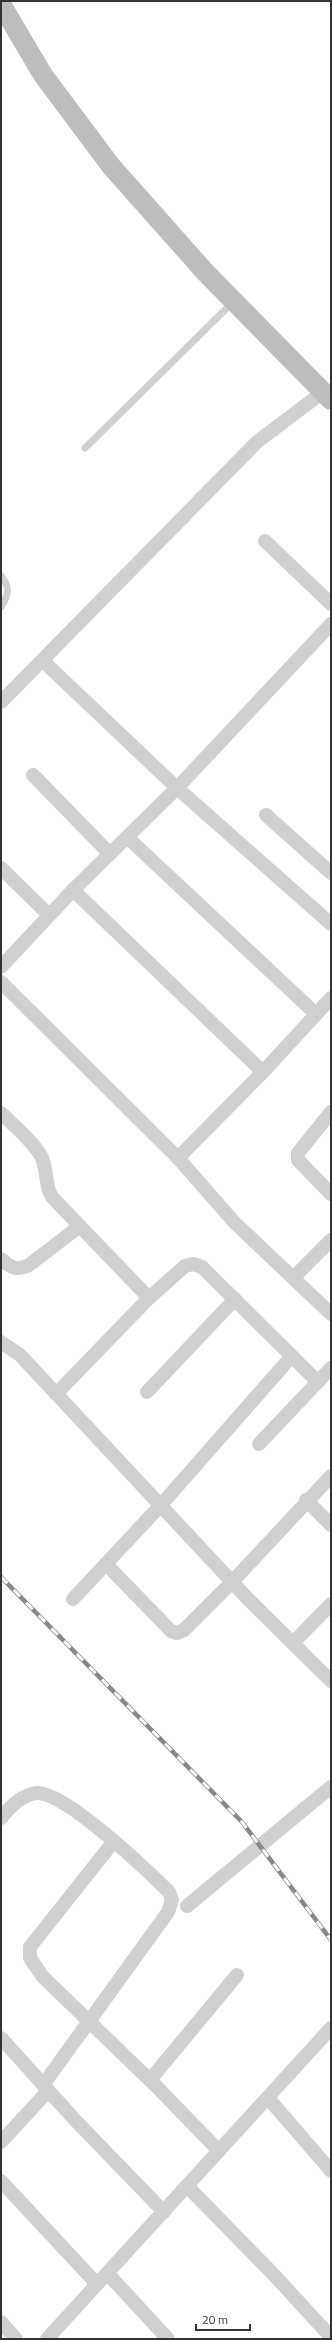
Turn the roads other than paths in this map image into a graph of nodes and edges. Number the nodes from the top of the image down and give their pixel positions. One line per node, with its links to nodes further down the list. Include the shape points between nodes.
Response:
1 (1, 4): 2 (street, via 43,76 111,166)
2 (234, 302): 3 (street); 4 (lane)
3 (327, 396): 10 (street, via 257,442)
4 (85, 448)
5 (265, 542): 7 (street)
6 (1, 576): 8 (lane, via 7,584 8,596)
7 (331, 604)
8 (1, 607)
9 (331, 624): 13 (street)
10 (43, 661): 11 (street); 13 (street)
11 (1, 702)
12 (33, 775): 16 (street)
13 (177, 788): 15 (street); 21 (street)
14 (266, 815): 18 (street)
15 (127, 837): 16 (street); 25 (street)
16 (110, 854): 19 (street)
17 (1, 868): 20 (street)
18 (330, 871)
19 (73, 890): 20 (street); 26 (street)
20 (50, 915): 22 (street)
21 (331, 924)
22 (1, 967)
23 (1, 982): 29 (street)
24 (331, 998): 25 (street)
25 (316, 1014): 26 (street)
26 (263, 1072): 29 (street)
27 (331, 1112): 30 (street, via 298,1153 298,1160)
28 (1, 1113): 31 (street, via 38,1152 42,1158 48,1191)
29 (178, 1158): 34 (street, via 234,1222)
30 (331, 1194)
31 (80, 1226): 33 (street, via 21,1269 16,1269); 35 (street)
32 (331, 1240): 34 (street)
33 (1, 1259)
34 (294, 1277): 37 (street)
35 (149, 1298): 36 (street, via 185,1266 193,1264 202,1267); 43 (street)
36 (235, 1299): 39 (street); 42 (street)
37 (331, 1314)
38 (1, 1342): 43 (street, via 20,1355)
39 (292, 1356): 41 (street); 47 (street)
40 (331, 1368): 41 (street)
41 (318, 1382): 44 (street)
42 (147, 1392)
43 (56, 1394): 47 (street)
44 (259, 1444)
45 (331, 1476): 46 (street)
46 (306, 1500): 48 (street); 50 (street)
47 (160, 1506): 49 (street); 50 (street)
48 (331, 1525)
49 (106, 1564): 50 (street, via 171,1631 177,1633 184,1630); 51 (street)
50 (232, 1582): 53 (street)
51 (73, 1599)
52 (331, 1604): 53 (street)
53 (293, 1643): 54 (street)
54 (331, 1681)
55 (331, 1787): 58 (street)
56 (1, 1818): 57 (street, via 19,1800 39,1792 63,1802)
57 (114, 1841): 60 (street, via 169,1892 172,1900 168,1912); 60 (street, via 30,1948 30,1958 35,1968)
58 (187, 1906)
59 (237, 1975): 63 (street)
60 (90, 2022): 63 (street); 64 (street)
61 (331, 2028): 65 (street)
62 (1, 2038): 64 (street)
63 (150, 2080): 67 (street)
64 (46, 2088): 66 (street); 71 (street)
65 (268, 2098): 67 (street); 68 (street)
66 (1, 2142)
67 (219, 2151): 70 (street)
68 (331, 2171)
69 (1, 2182): 73 (street)
70 (187, 2186): 71 (street); 75 (street)
71 (164, 2212): 72 (street)
72 (107, 2273): 73 (street); 78 (street)
73 (97, 2284): 77 (street)
74 (1, 2322): 76 (street)
75 (331, 2337)
76 (16, 2339)
77 (48, 2339)
78 (168, 2339)

